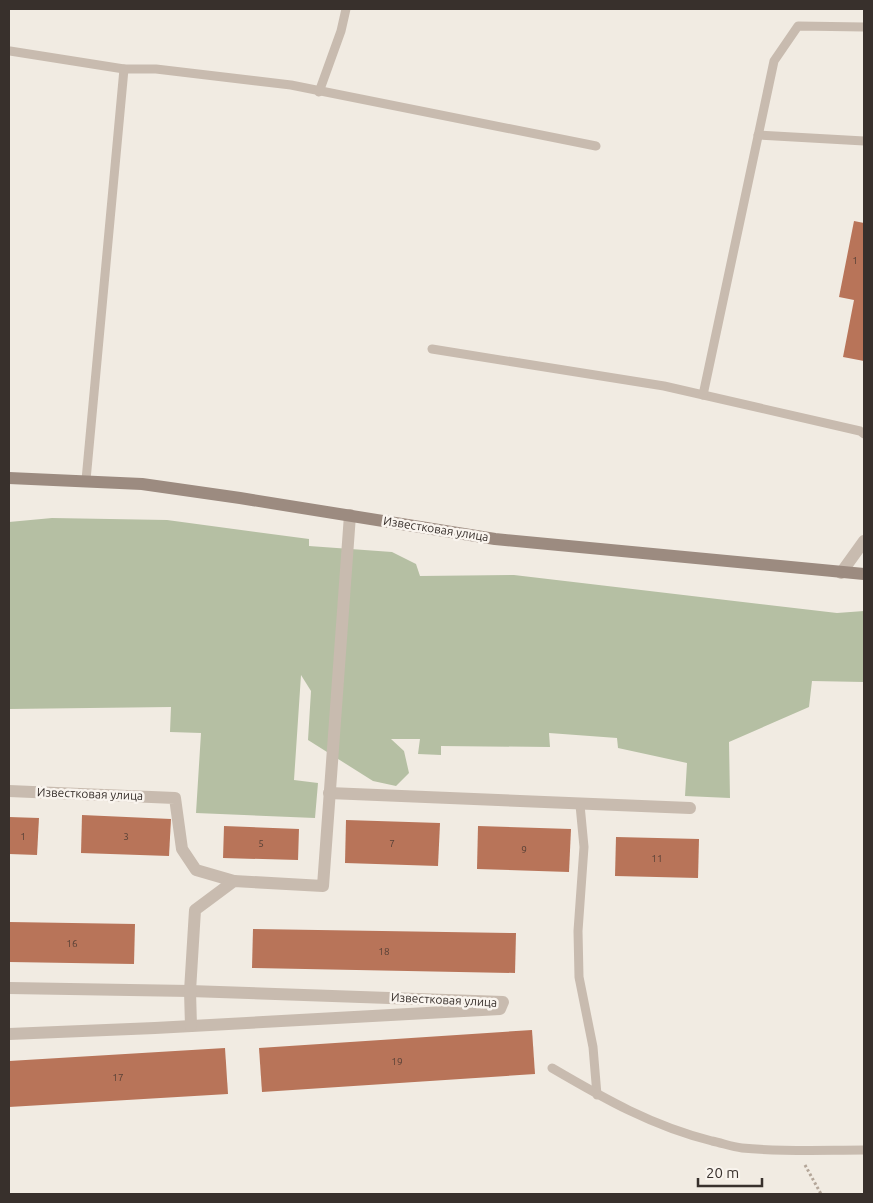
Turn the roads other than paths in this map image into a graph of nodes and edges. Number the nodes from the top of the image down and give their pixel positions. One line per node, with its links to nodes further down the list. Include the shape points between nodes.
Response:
1 (346, 9): 5 (lane, via 342,31)
2 (864, 27): 6 (lane, via 798,26 774,61)
3 (10, 51): 4 (lane)
4 (124, 69): 5 (lane, via 166,70 291,85); 13 (lane)
5 (319, 92): 8 (lane)
6 (758, 136): 7 (lane); 10 (lane)
7 (864, 141)
8 (596, 146)
9 (432, 349): 10 (lane)
10 (703, 395): 11 (lane, via 860,430)
11 (864, 434)
12 (9, 478): 13 (main road, Известковая улица)
13 (86, 480): 14 (main road, Известковая улица, via 142,484)
14 (350, 515): 16 (main road, Известковая улица, via 495,539); 19 (street)
15 (864, 541): 16 (street)
16 (841, 573): 17 (main road, Известковая улица)
17 (864, 574)
18 (9, 791): 22 (street, Известковая улица, via 175,798 182,849 196,870)
19 (329, 793): 20 (street); 22 (street, via 323,886)
20 (580, 805): 21 (street); 28 (lane, via 584,847 578,931 579,977 593,1046)
21 (690, 808)
22 (234, 881): 24 (street, via 195,910)
23 (9, 988): 24 (street, Известковая улица)
24 (190, 990): 25 (street); 25 (street, Известковая улица, via 503,1002 500,1009)
25 (191, 1026): 26 (street, Известковая улица)
26 (9, 1034)
27 (552, 1068): 28 (lane)
28 (598, 1095): 29 (lane, via 649,1121 740,1148)
29 (864, 1150)

